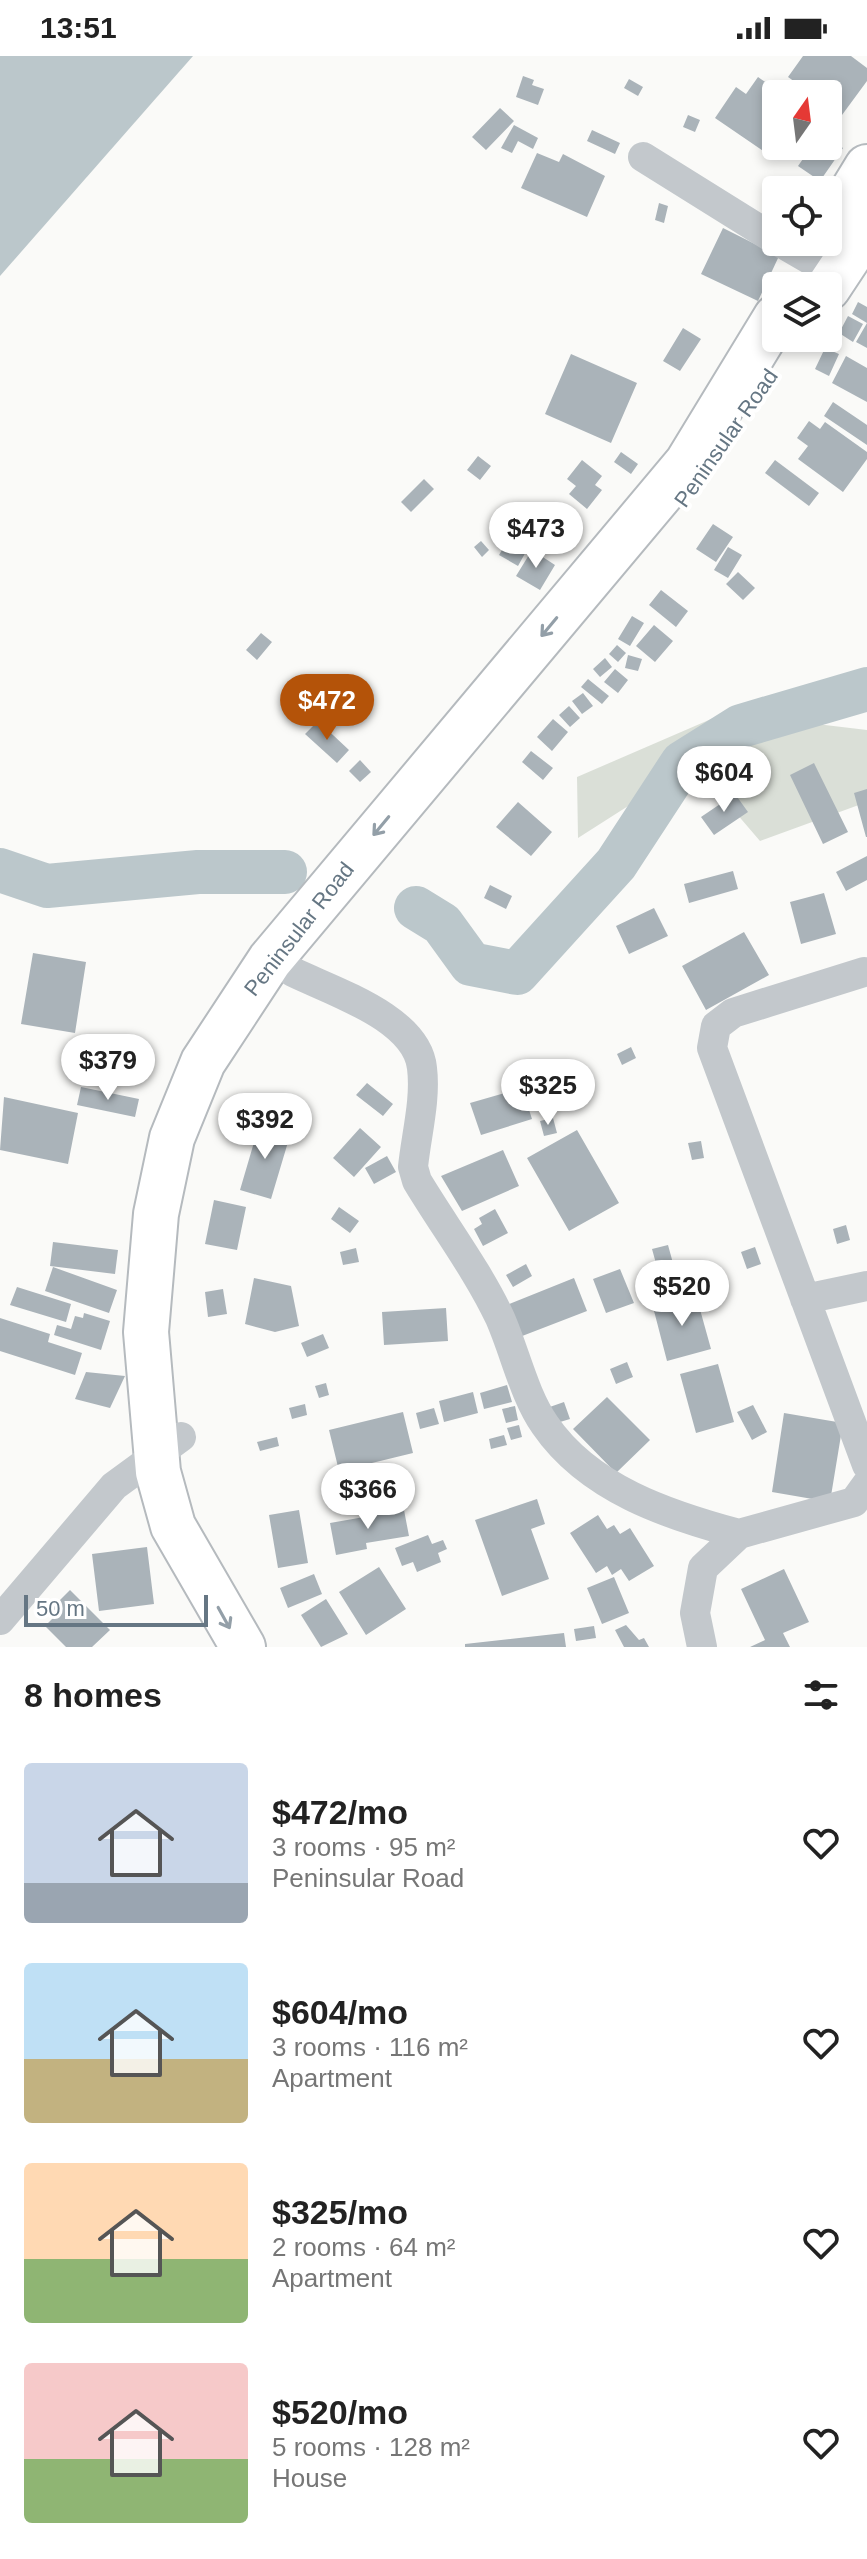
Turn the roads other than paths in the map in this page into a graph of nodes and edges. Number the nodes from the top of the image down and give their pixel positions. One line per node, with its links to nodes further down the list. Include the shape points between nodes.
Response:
1 (643, 157): 4 (street)
2 (867, 167): 3 (main road)
3 (842, 214)
4 (762, 218)
5 (762, 340): 11 (main road, Peninsular Road, one-way to 11, via 687,463 270,960 203,1062 172,1138 156,1214 146,1332)
6 (786, 352): 7 (main road, Peninsular Road, via 703,476 549,673)
7 (293, 972): 11 (main road, Peninsular Road, via 236,1053 205,1116 175,1226 167,1335); 14 (street, via 386,1016 416,1046 423,1069 413,1167 417,1181 499,1316 544,1424 573,1459 633,1498)
8 (864, 972): 10 (street, via 733,1013 716,1026 712,1048)
9 (867, 1286): 10 (street)
10 (805, 1299): 12 (street)
11 (169, 1445): 15 (street, via 114,1486); 16 (main road, Peninsular Road, one-way to 16, via 173,1526); 17 (main road, Peninsular Road, via 204,1527)
12 (867, 1465)
13 (867, 1484): 14 (street, via 854,1502)
14 (739, 1534): 18 (street, via 703,1568 695,1613)
15 (0, 1620)
16 (243, 1647)
17 (277, 1647)
18 (702, 1647)

